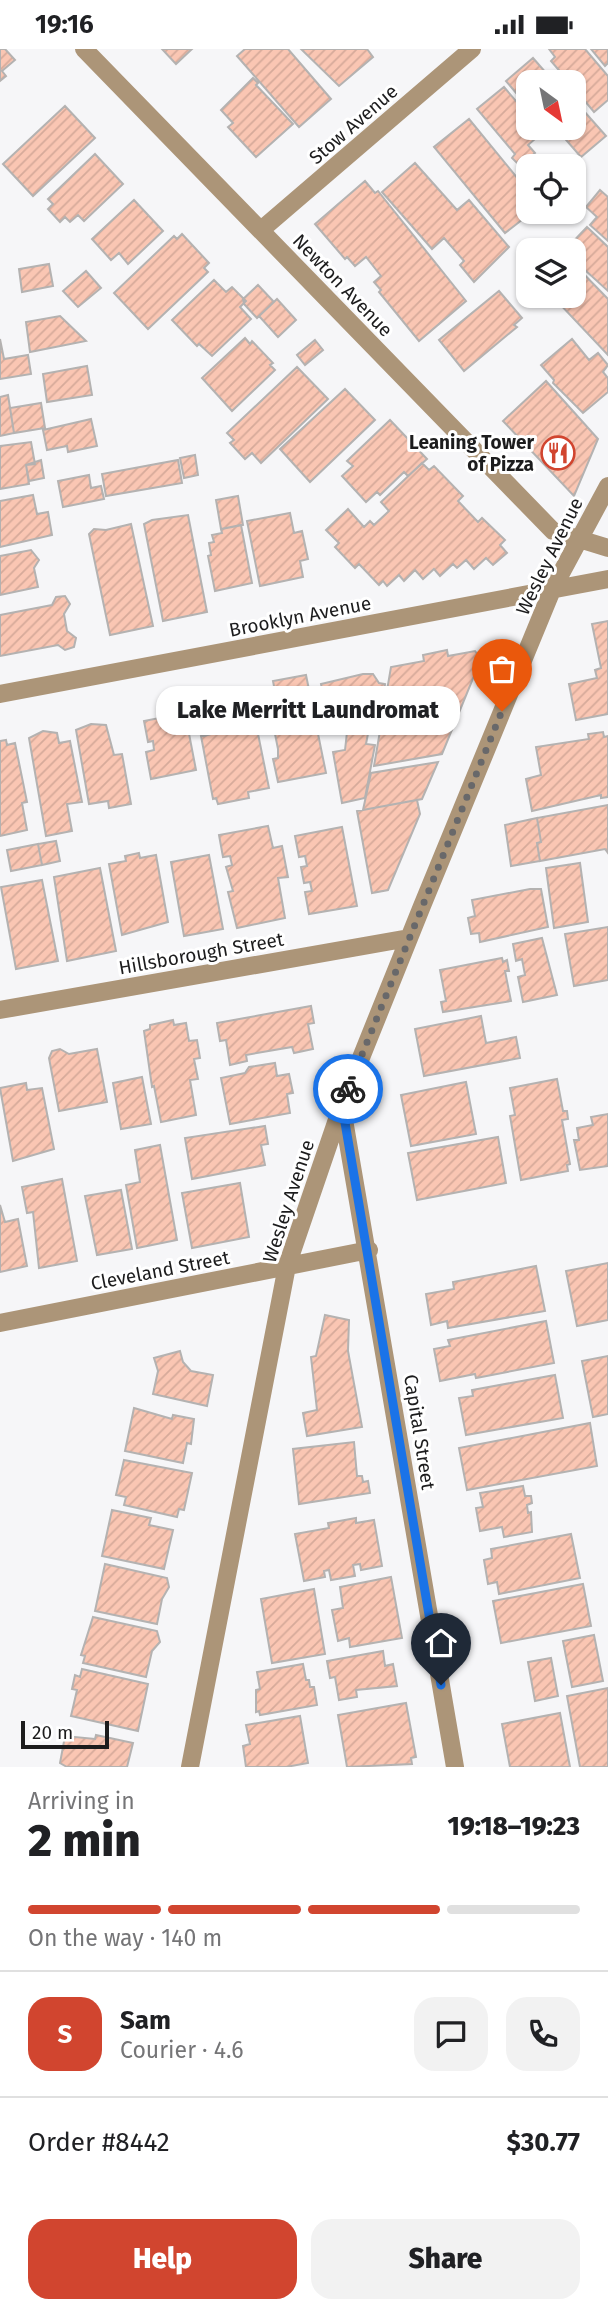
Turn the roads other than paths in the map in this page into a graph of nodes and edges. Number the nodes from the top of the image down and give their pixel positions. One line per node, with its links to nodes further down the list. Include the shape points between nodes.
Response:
1 (84, 49): 3 (street, Newton Avenue)
2 (472, 49): 3 (street, Stow Avenue)
3 (261, 230): 5 (street, Newton Avenue, via 553,531)
4 (608, 485): 5 (street, Wesley Avenue)
5 (578, 540): 6 (street, Newton Avenue); 8 (street, Wesley Avenue)
6 (608, 548)
7 (608, 579): 8 (street, Brooklyn Avenue)
8 (552, 590): 9 (street, Brooklyn Avenue); 10 (street, Wesley Avenue)
9 (0, 694)
10 (408, 937): 11 (street, Hillsborough Street); 12 (street, Wesley Avenue)
11 (0, 1010)
12 (342, 1105): 13 (street, Capital Street); 14 (street, Wesley Avenue)
13 (369, 1250): 14 (street, Cleveland Street); 17 (street, Capital Street)
14 (287, 1266): 15 (street, Cleveland Street); 16 (street, Wesley Avenue)
15 (0, 1323)
16 (190, 1767)
17 (455, 1767)

